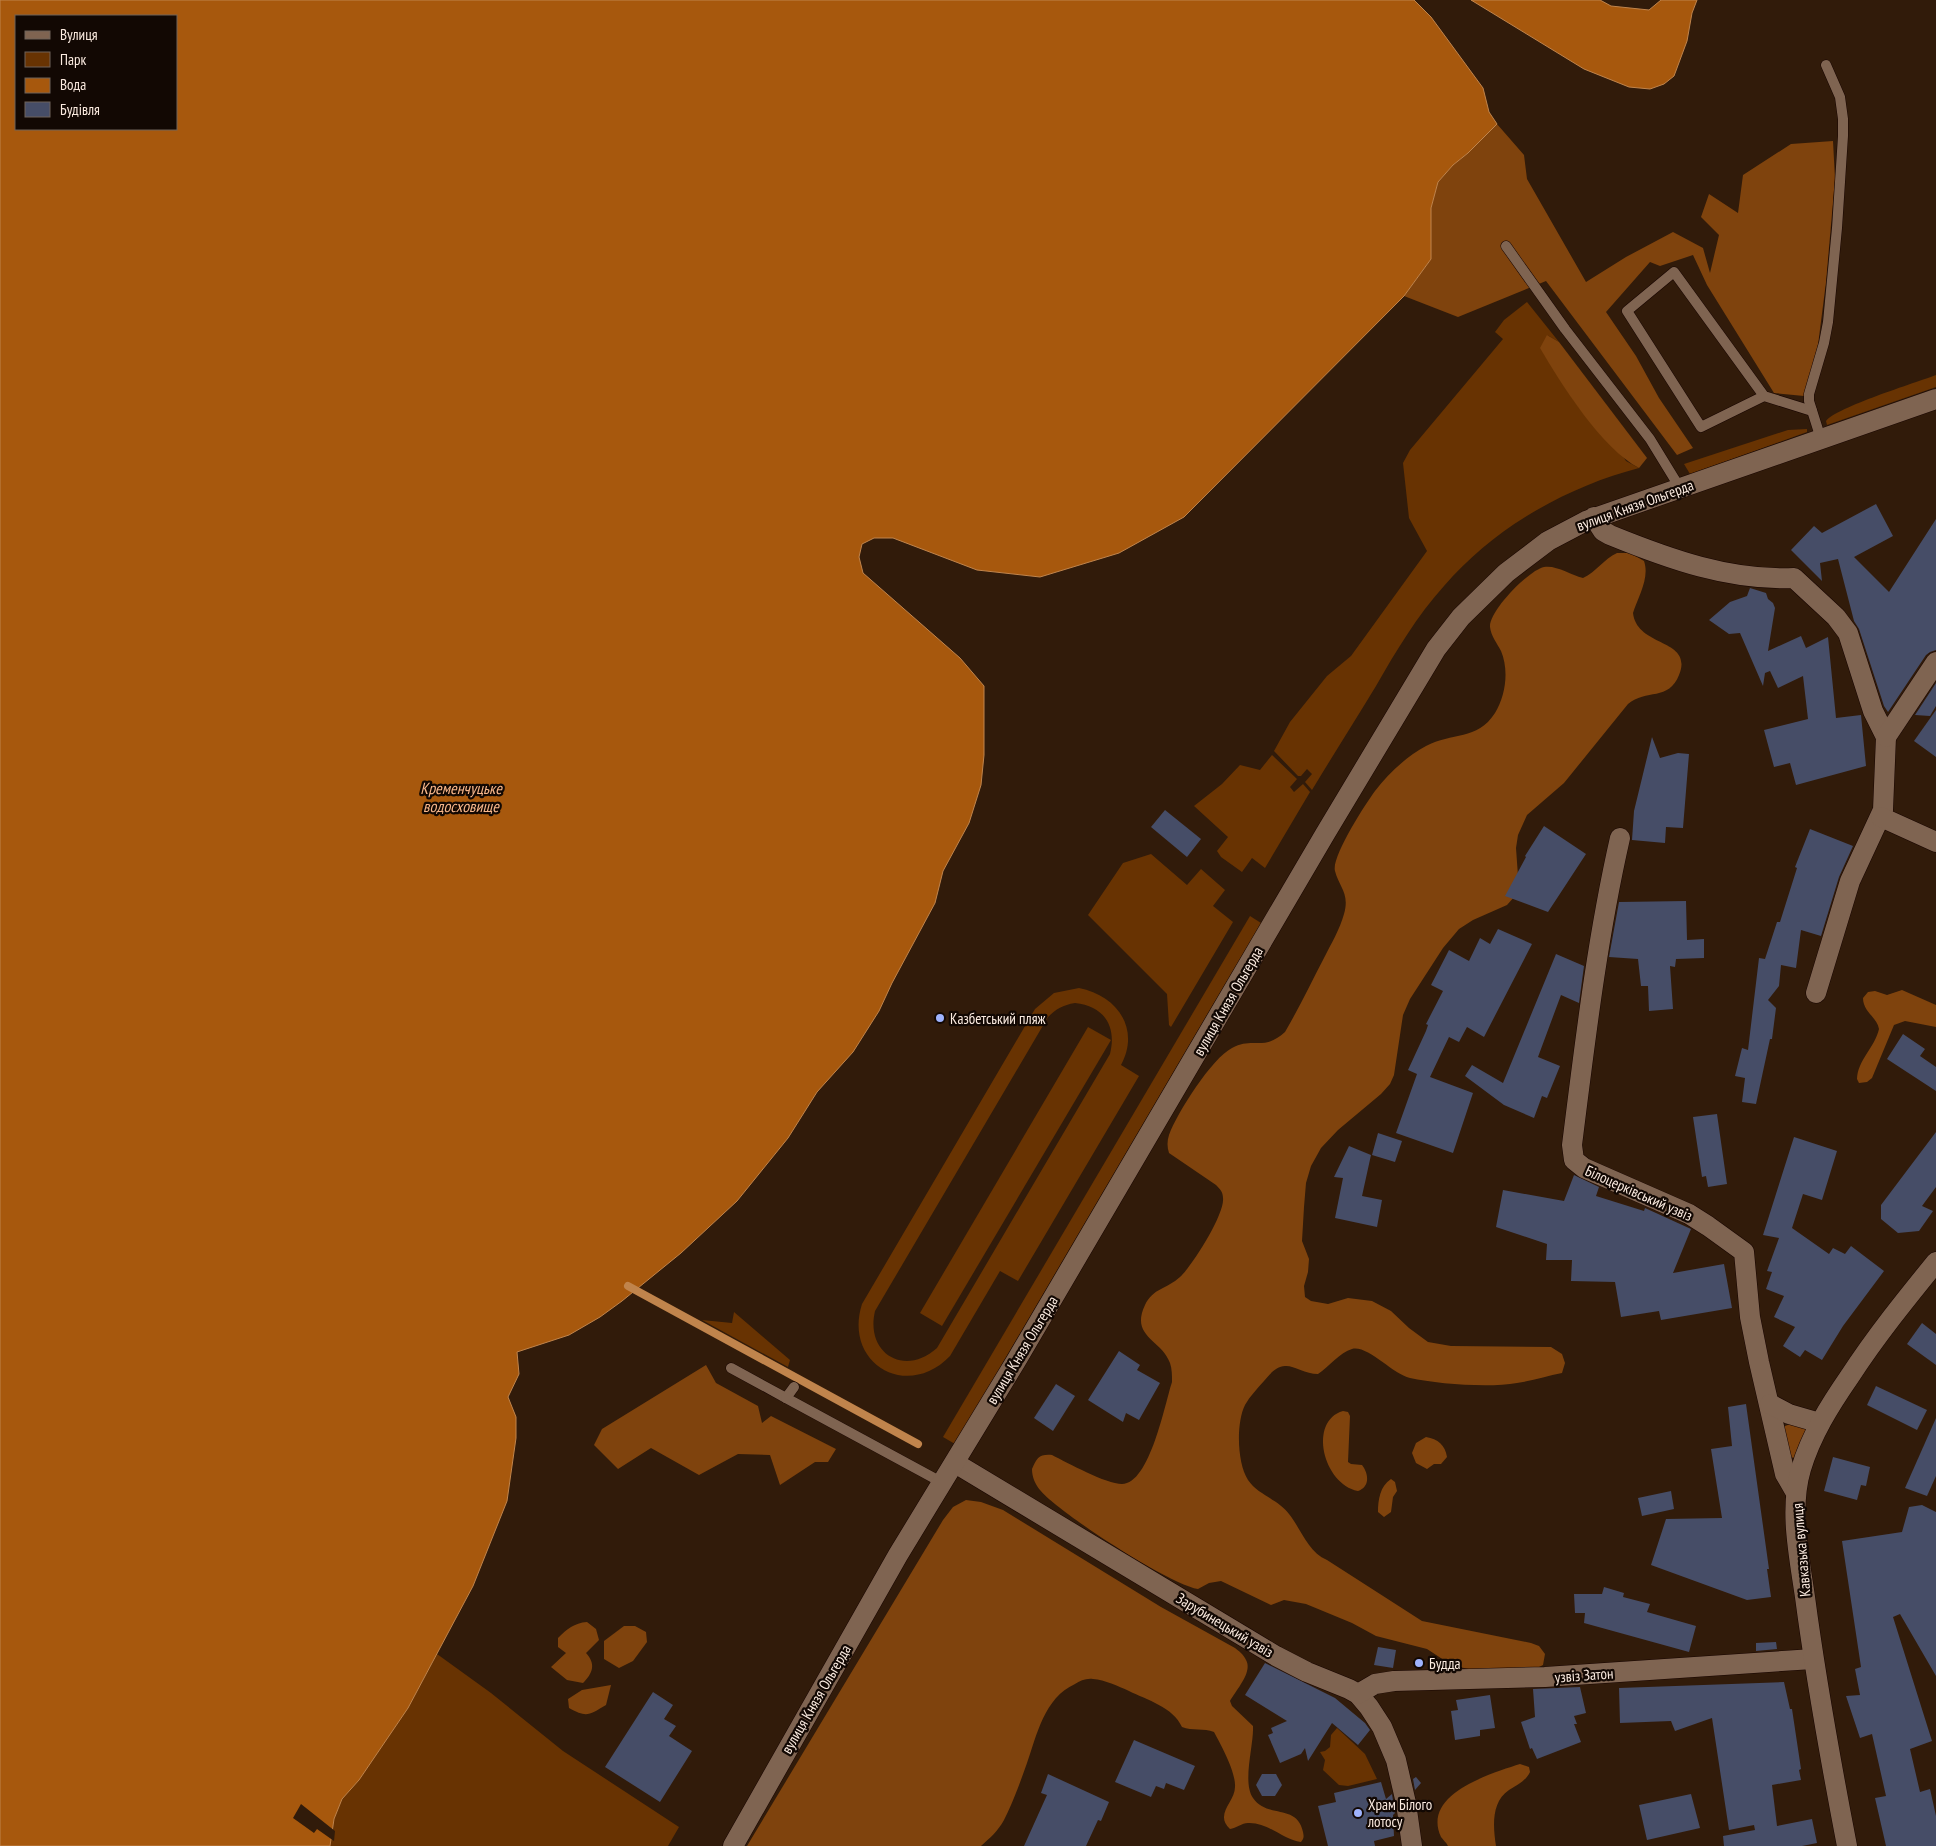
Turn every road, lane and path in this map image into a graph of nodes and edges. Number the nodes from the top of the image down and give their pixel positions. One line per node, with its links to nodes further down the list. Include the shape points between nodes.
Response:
1 (1826, 65): 5 (lane, via 1840,97 1843,119 1828,322 1810,386)
2 (1506, 246): 7 (lane, via 1650,439)
3 (1764, 396): 3 (lane, via 1674,272 1627,310 1701,427); 5 (lane)
4 (1936, 399): 6 (street, вулиця Князя Ольгерда)
5 (1812, 411): 6 (lane)
6 (1821, 439): 7 (street, вулиця Князя Ольгерда)
7 (1680, 488): 8 (street, вулиця Князя Ольгерда)
8 (1594, 518): 10 (street, via 1610,535 1688,564 1748,576 1794,578 1848,633 1873,711); 21 (street, вулиця Князя Ольгерда, via 1548,541 1521,560 1471,606 1436,649)
9 (1936, 662): 10 (street)
10 (1886, 737): 11 (street)
11 (1881, 817): 13 (street); 14 (street, via 1848,886)
12 (1620, 838): 19 (street, Білоцерківський узвіз, via 1600,939 1572,1144 1574,1160 1584,1168 1694,1217 1744,1252 1754,1338)
13 (1936, 842)
14 (1816, 993)
15 (1936, 1262): 20 (street, Кавказька вулиця, via 1870,1346)
16 (730, 1368): 18 (lane)
17 (794, 1387): 18 (lane)
18 (786, 1398): 22 (lane)
19 (1770, 1404): 20 (street, via 1789,1414); 23 (street, Білоцерківський узвіз, via 1786,1474)
20 (1820, 1423): 23 (street, Кавказька вулиця, via 1801,1469)
21 (955, 1463): 22 (street, вулиця Князя Ольгерда); 25 (street, Зарубинецький узвіз, via 1276,1656)
22 (943, 1482): 26 (street, вулиця Князя Ольгерда)
23 (1796, 1493): 24 (street, Кавказька вулиця, via 1796,1529)
24 (1813, 1659): 25 (street, узвіз Затон, via 1545,1677 1394,1681 1375,1684); 28 (street, Кавказька вулиця)
25 (1358, 1694): 27 (street, Зарубинецький узвіз, via 1382,1727 1396,1760)
26 (732, 1846)
27 (1412, 1846)
28 (1848, 1846)

